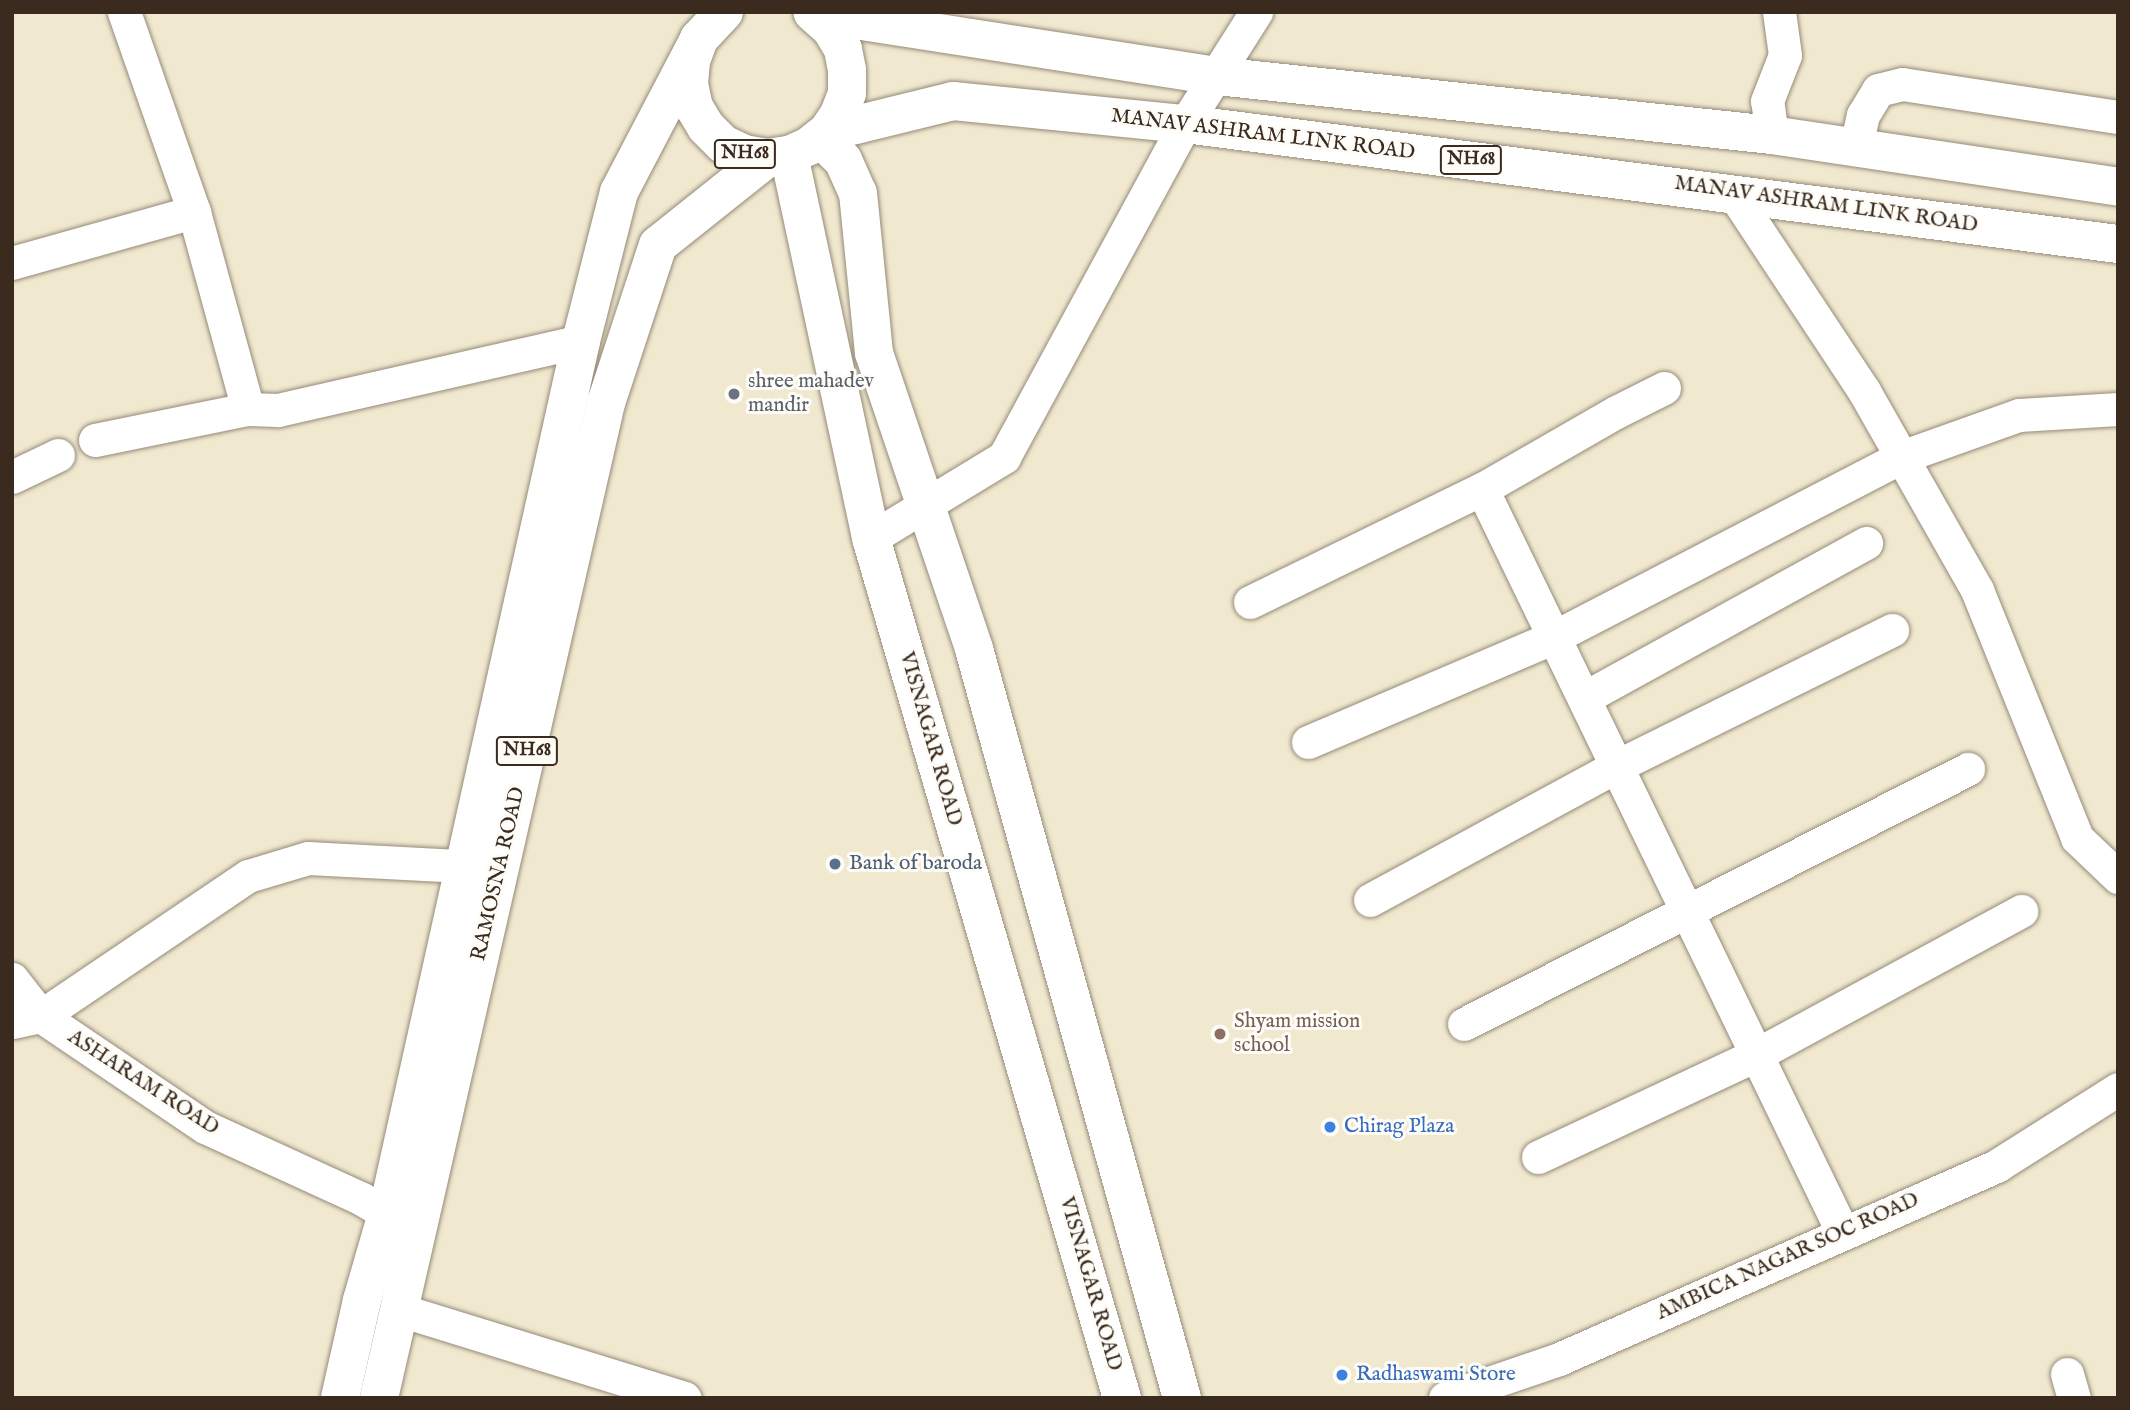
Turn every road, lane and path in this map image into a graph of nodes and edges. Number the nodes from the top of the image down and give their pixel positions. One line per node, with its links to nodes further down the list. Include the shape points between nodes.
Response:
1 (124, 12): 14 (street)
2 (1256, 12): 6 (street)
3 (1779, 12): 9 (street, via 1785,55 1767,101)
4 (814, 13): 6 (main road); 10 (main road, NH68, via 843,49 846,93 839,114)
5 (712, 21): 10 (main road, NH68, via 690,73 694,107 706,127 723,144 744,154); 17 (main road, NH68, via 619,192)
6 (1217, 76): 8 (street); 9 (main road)
7 (2118, 117): 11 (street, via 1902,84 1878,90 1863,115)
8 (1185, 124): 10 (main road, MANAV ASHRAM LINK ROAD / NH68, via 953,101); 13 (main road, MANAV ASHRAM LINK ROAD / NH68); 26 (street, via 1004,457)
9 (1772, 135): 11 (main road)
10 (801, 146): 26 (main road, via 843,160 858,193 874,353); 27 (main road, VISNAGAR ROAD); 49 (main road, RAMOSNA ROAD / NH68, via 658,245 606,403)
11 (1856, 147): 12 (main road)
12 (2118, 187)
13 (1733, 193): 15 (main road, MANAV ASHRAM LINK ROAD / NH68); 23 (street, via 1864,391)
14 (194, 212): 16 (street); 19 (street)
15 (2118, 244)
16 (12, 263)
17 (581, 341): 19 (street, via 278,410); 36 (main road, RAMOSNA ROAD / NH68)
18 (1664, 388): 25 (street)
19 (248, 409): 21 (street)
20 (2118, 409): 23 (street, via 2019,415)
21 (95, 440)
22 (58, 455): 24 (street)
23 (1900, 457): 31 (street); 37 (street, via 1977,590 2077,838)
24 (12, 477)
25 (1482, 489): 29 (street); 31 (street)
26 (925, 505): 27 (street); 54 (main road, via 974,649)
27 (871, 538): 53 (main road, VISNAGAR ROAD)
28 (1866, 543): 32 (street)
29 (1251, 602)
30 (1892, 630): 34 (street)
31 (1554, 637): 32 (street); 33 (street)
32 (1584, 698): 34 (street)
33 (1308, 742)
34 (1617, 766): 38 (street); 39 (street)
35 (1968, 769): 39 (street)
36 (463, 866): 42 (street, via 308,858 248,876); 47 (main road, RAMOSNA ROAD / NH68)
37 (2118, 877)
38 (1370, 900)
39 (1686, 909): 43 (street); 44 (street)
40 (2021, 911): 44 (street)
41 (12, 979): 42 (street, ASHARAM ROAD)
42 (26, 1019): 47 (street, ASHARAM ROAD, via 205,1127)
43 (1464, 1024)
44 (1756, 1055): 46 (street); 48 (street)
45 (2118, 1089): 48 (street, AMBICA NAGAR SOC ROAD, via 1998,1164)
46 (1538, 1157)
47 (387, 1214): 50 (main road, RAMOSNA ROAD / NH68)
48 (1843, 1233): 55 (street, AMBICA NAGAR SOC ROAD, via 1559,1359)
49 (400, 1310): 51 (main road, RAMOSNA ROAD / NH68); 52 (street)
50 (340, 1398)
51 (379, 1398)
52 (685, 1398)
53 (1122, 1398)
54 (1182, 1398)
55 (1445, 1398)

